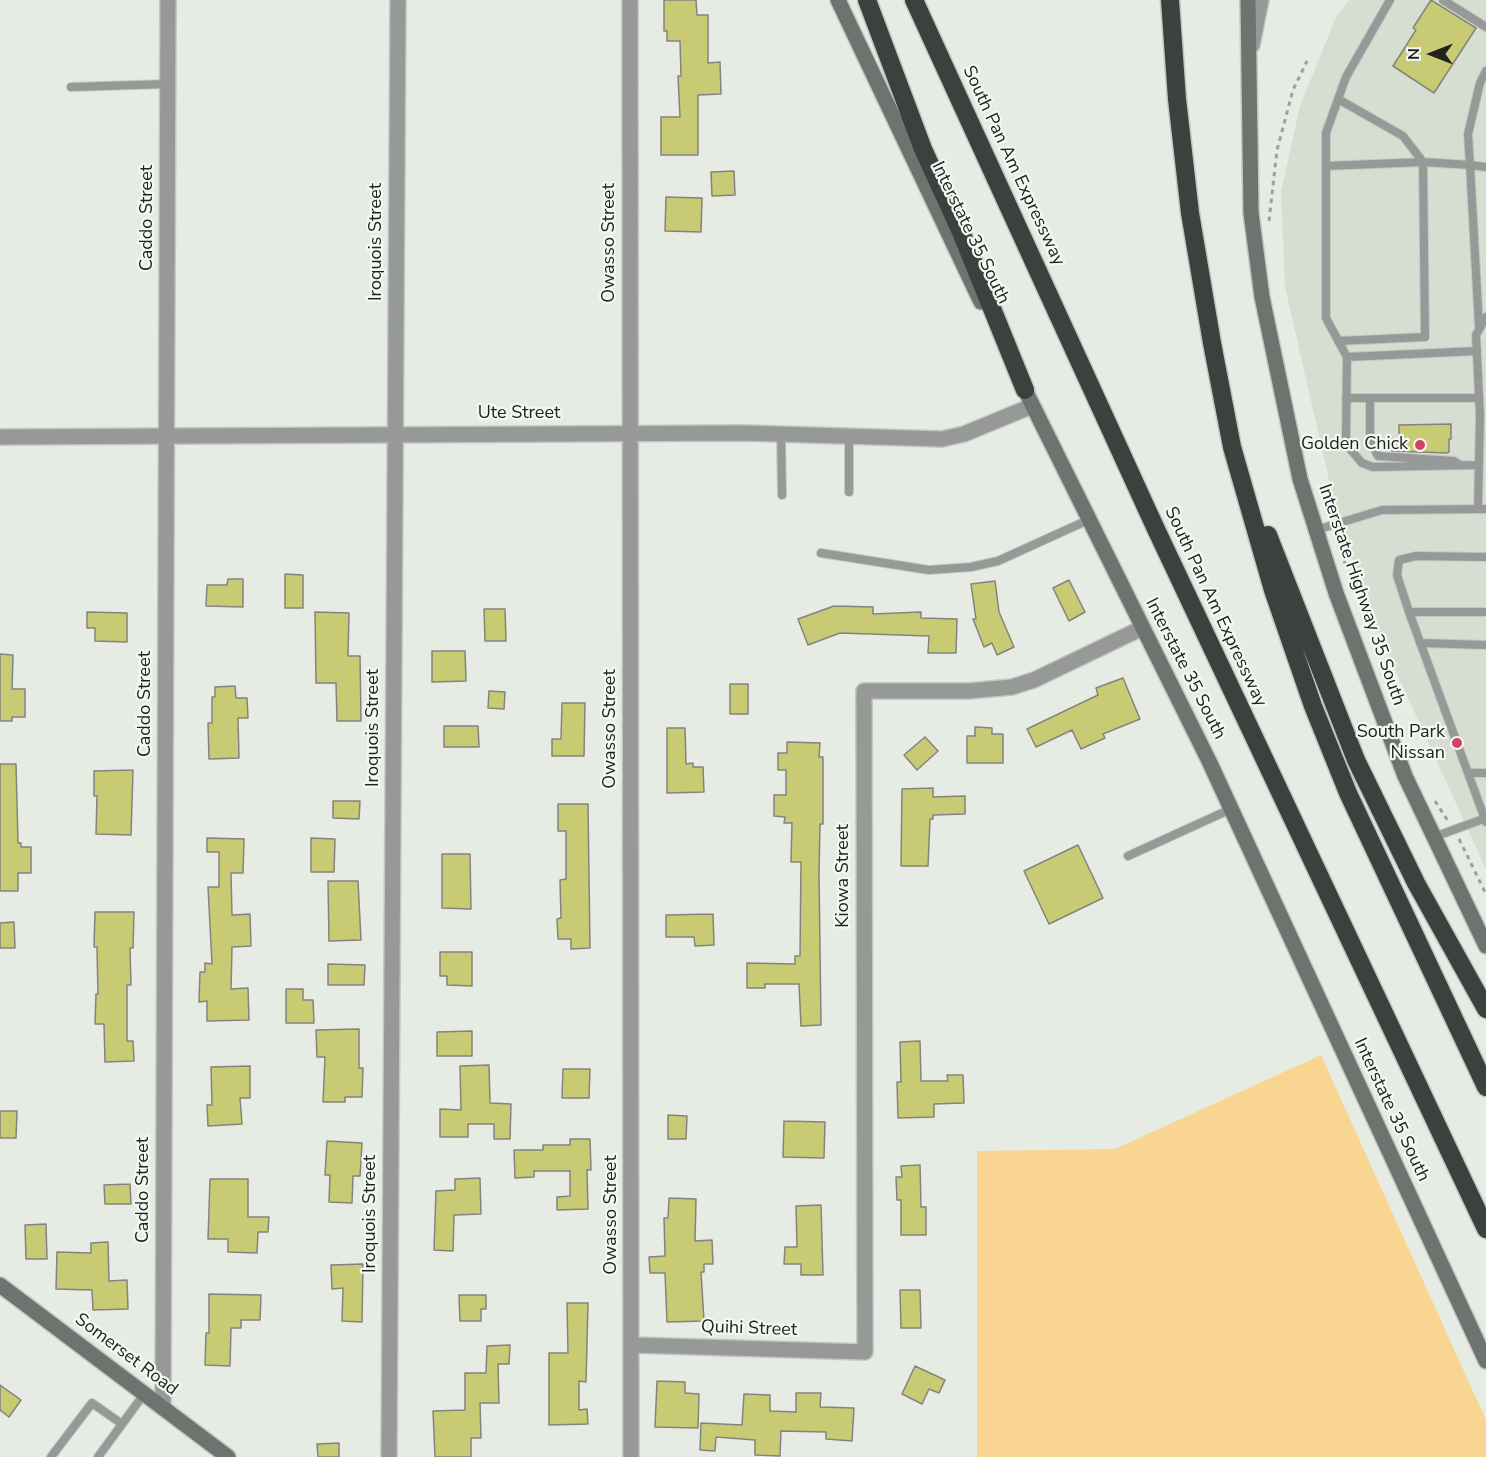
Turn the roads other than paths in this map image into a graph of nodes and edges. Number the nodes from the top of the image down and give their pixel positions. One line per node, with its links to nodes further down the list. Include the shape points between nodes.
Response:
1 (168, 0): 15 (street, Caddo Street)
2 (398, 0): 33 (street, Iroquois Street)
3 (630, 0): 31 (street, Owasso Street)
4 (838, 0): 27 (main road, Interstate 35 South)
5 (867, 0): 27 (highway, via 923,149)
6 (914, 0): 61 (highway, South Pan Am Expressway, via 1155,528)
7 (1170, 0): 37 (highway, via 1190,213)
8 (1248, 0): 13 (main road, Interstate Highway 35 South)
9 (1261, 0): 13 (street)
10 (1390, 0): 17 (lane, via 1346,77)
11 (1443, 0): 12 (lane)
12 (1486, 27)
13 (1248, 63): 44 (main road, Interstate Highway 35 South, via 1251,213 1262,297 1300,479)
14 (1486, 71): 19 (lane, via 1468,134)
15 (168, 84): 16 (lane); 35 (street, Caddo Street)
16 (71, 87)
17 (1338, 99): 18 (lane, via 1403,136); 20 (lane, via 1326,133)
18 (1423, 162): 19 (lane); 20 (lane); 24 (lane, via 1425,337)
19 (1470, 165): 21 (lane); 23 (lane)
20 (1326, 166): 24 (lane, via 1326,318)
21 (1486, 167)
22 (1486, 318): 23 (lane)
23 (1479, 327): 25 (lane)
24 (1338, 341): 26 (lane)
25 (1477, 351): 26 (lane); 30 (lane)
26 (1347, 357): 28 (lane)
27 (1029, 398): 34 (street, Ute Street, via 964,434 942,439); 43 (main road, Interstate 35 South)
28 (1346, 398): 29 (lane); 39 (lane, via 1346,437 1362,463 1387,468)
29 (1370, 398): 30 (lane); 39 (lane, via 1370,441 1378,456 1454,461)
30 (1479, 398): 38 (lane)
31 (630, 433): 32 (street, Ute Street); 33 (street, Ute Street); 63 (street, Owasso Street)
32 (781, 434): 34 (street, Ute Street); 41 (lane)
33 (396, 435): 35 (street, Ute Street); 72 (street, Iroquois Street)
34 (849, 435): 40 (lane)
35 (166, 436): 36 (street, Ute Street); 67 (street, Caddo Street)
36 (0, 437)
37 (1232, 447): 59 (highway, via 1356,760 1416,883); 60 (highway, via 1273,590 1313,706 1348,793)
38 (1477, 465): 39 (lane); 42 (lane)
39 (1462, 466)
40 (849, 492)
41 (782, 495)
42 (1482, 509): 44 (lane, via 1382,510)
43 (1088, 520): 45 (lane, via 998,561 971,567 929,570); 49 (main road, Interstate 35 South)
44 (1316, 530): 56 (main road, Interstate Highway 35 South, via 1405,776)
45 (821, 553)
46 (1486, 557): 47 (lane, via 1416,556 1399,560 1397,575)
47 (1409, 612): 48 (lane); 50 (lane)
48 (1486, 612)
49 (1142, 628): 54 (main road, Interstate 35 South); 64 (street, Kiowa Street, via 1012,687 864,691)
50 (1420, 643): 51 (lane); 52 (lane)
51 (1486, 645)
52 (1468, 773): 53 (lane); 55 (lane)
53 (1486, 773)
54 (1231, 809): 57 (lane); 65 (main road, Interstate 35 South)
55 (1486, 820): 56 (lane)
56 (1434, 837): 58 (main road)
57 (1128, 856)
58 (1486, 946)
59 (1486, 1010)
60 (1486, 1087)
61 (1486, 1228)
62 (0, 1285): 66 (main road, Somerset Road)
63 (632, 1345): 64 (street, Quihi Street); 73 (street, Owasso Street)
64 (865, 1352)
65 (1486, 1361)
66 (144, 1394): 67 (main road, Somerset Road); 68 (lane)
67 (163, 1408): 71 (main road, Somerset Road)
68 (122, 1424): 69 (lane, via 92,1403); 70 (lane)
69 (51, 1457)
70 (98, 1457)
71 (228, 1457)
72 (389, 1457)
73 (631, 1457)

